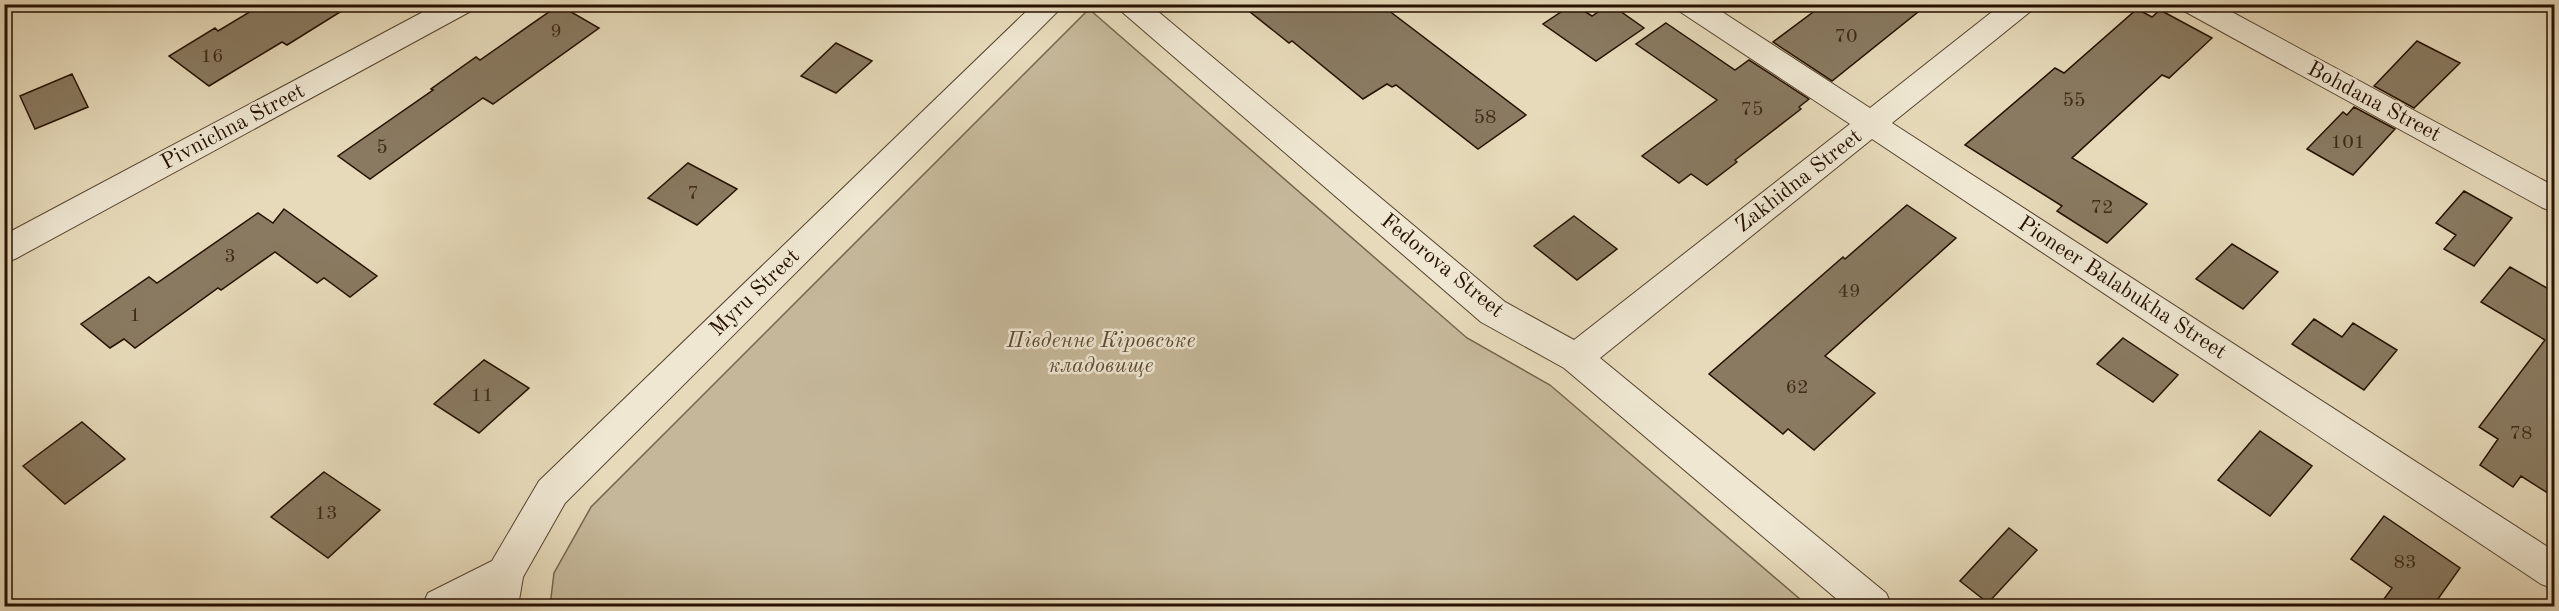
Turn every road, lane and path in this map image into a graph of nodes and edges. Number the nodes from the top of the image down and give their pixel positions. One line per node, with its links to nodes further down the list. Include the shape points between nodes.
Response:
1 (461, 4): 9 (street, Pivnichna Street)
2 (1050, 4): 12 (street, Myru Street, via 552,492)
3 (1131, 4): 10 (street, Fedorova Street, via 1493,312)
4 (1689, 4): 7 (street, Pioneer Balabukha Street)
5 (2021, 4): 7 (street, Zakhidna Street)
6 (2194, 4): 8 (street, Bohdana Street)
7 (1871, 124): 10 (street, Zakhidna Street); 11 (street, Pioneer Balabukha Street)
8 (2554, 200)
9 (4, 250)
10 (1576, 358): 14 (street, Fedorova Street)
11 (2554, 572)
12 (502, 590): 13 (street)
13 (441, 606)
14 (1873, 606)

